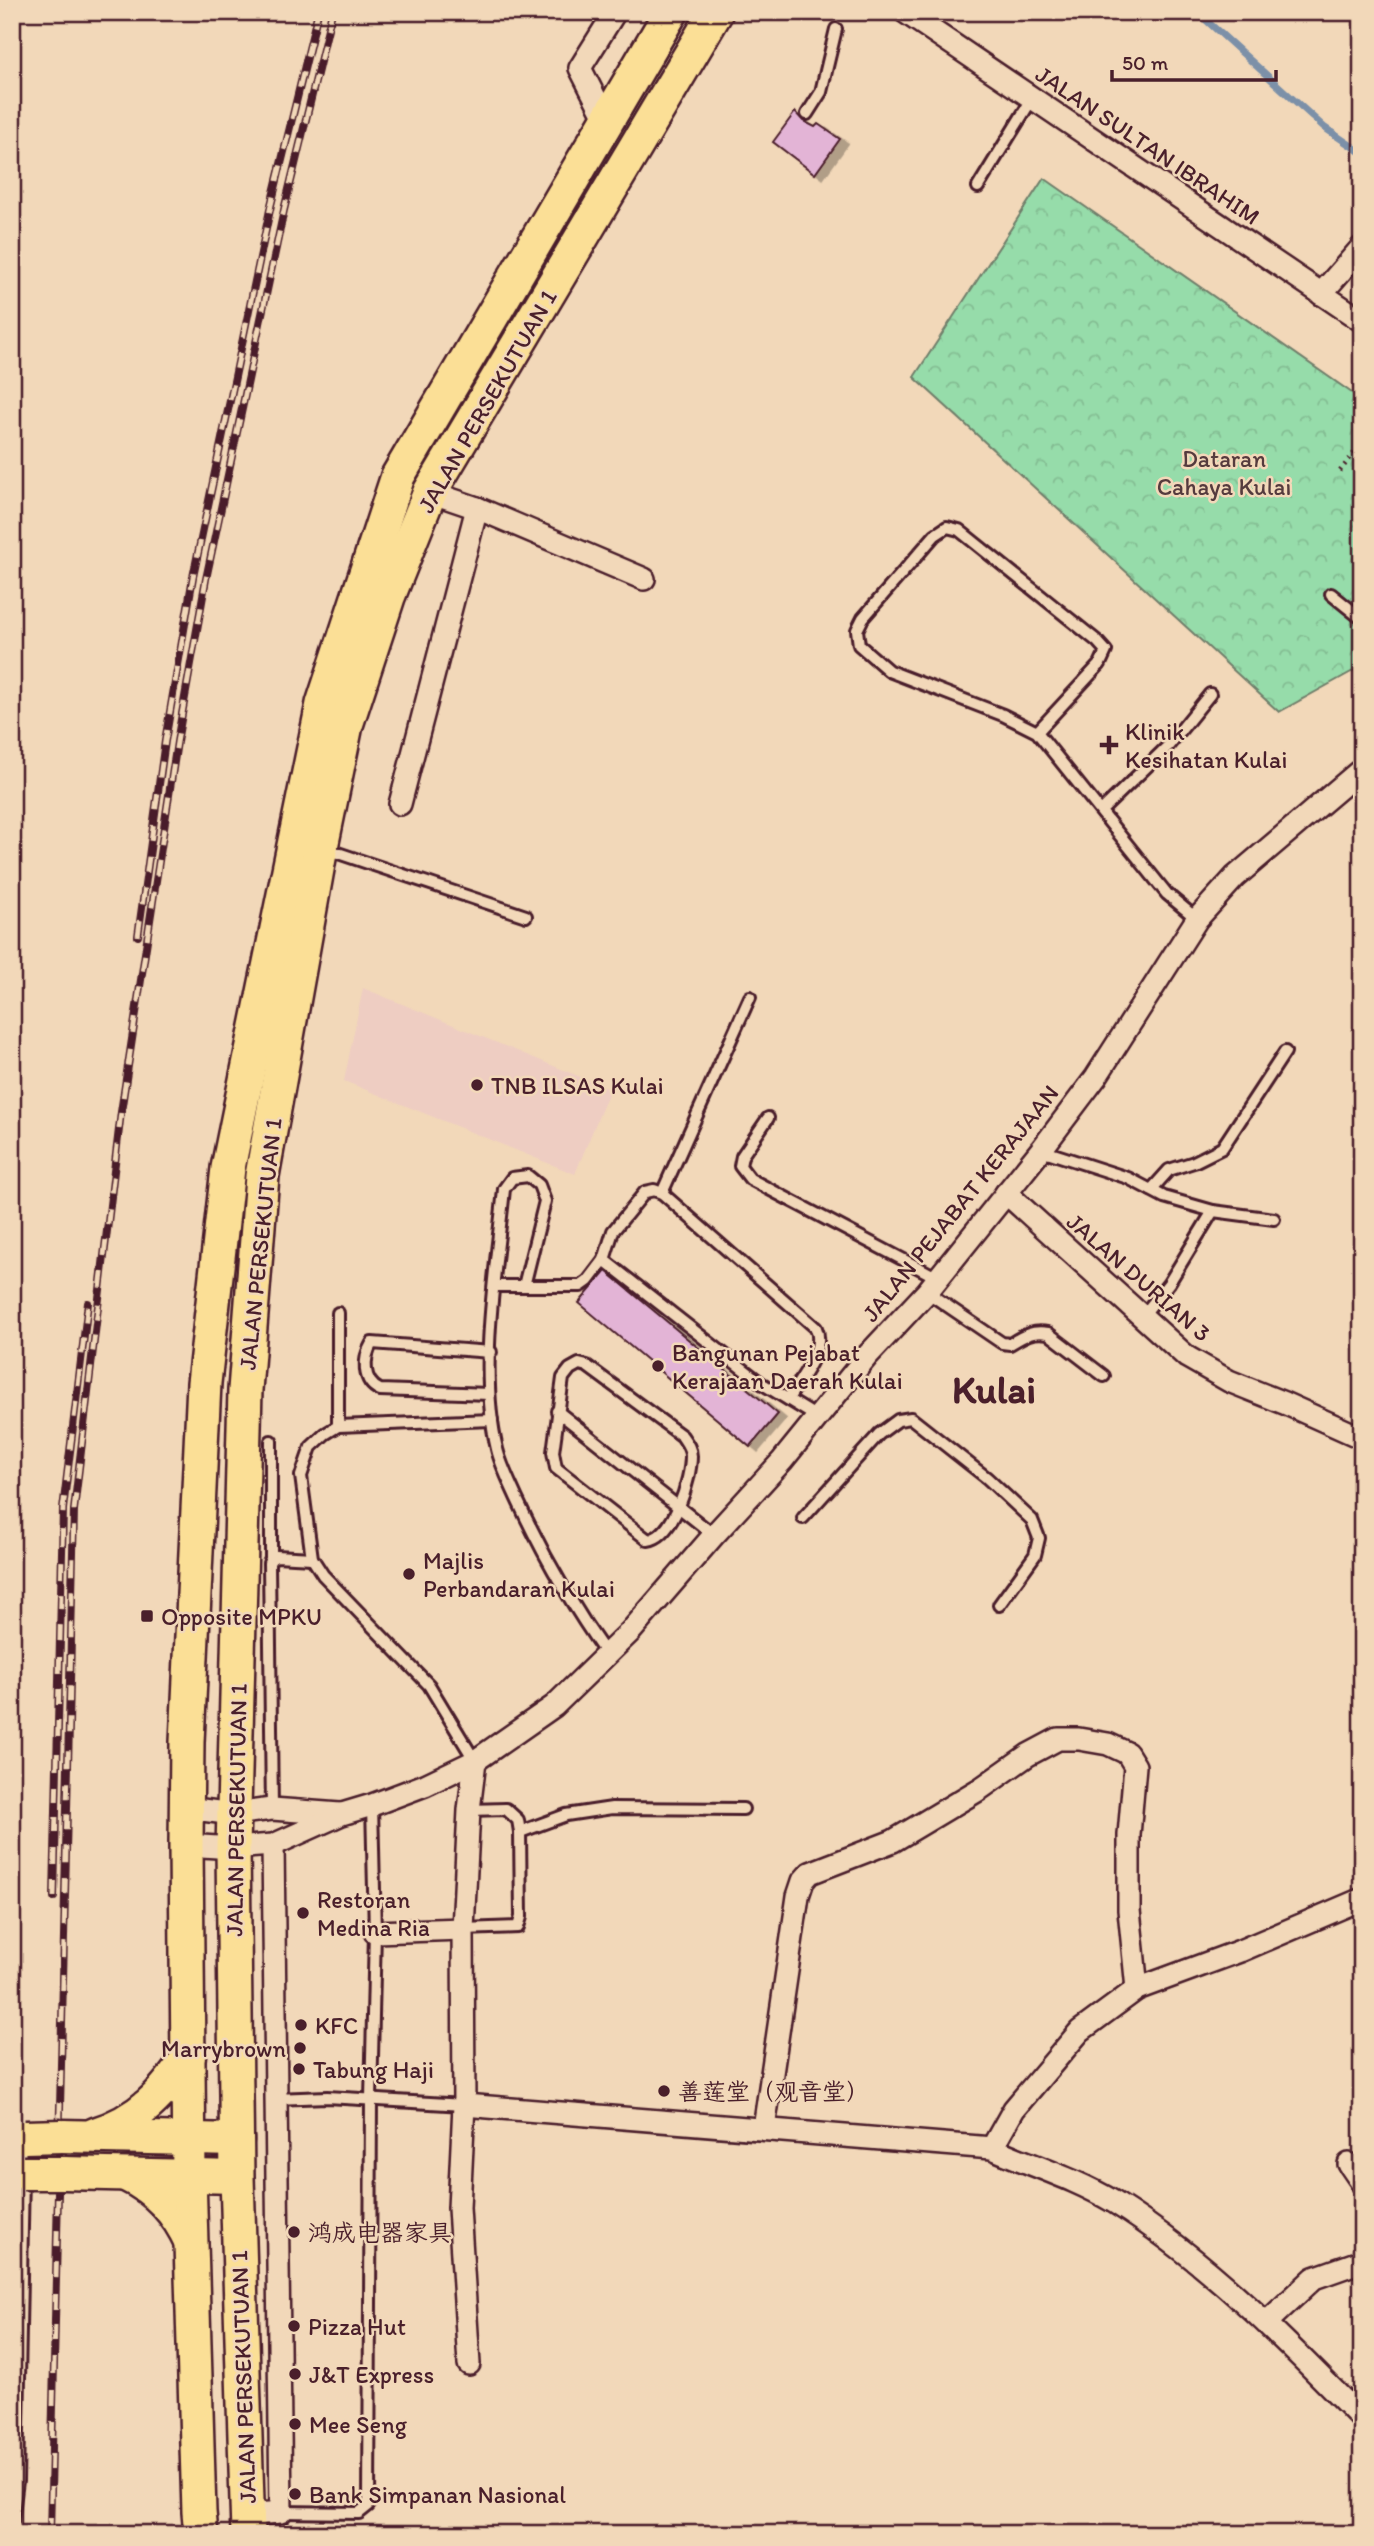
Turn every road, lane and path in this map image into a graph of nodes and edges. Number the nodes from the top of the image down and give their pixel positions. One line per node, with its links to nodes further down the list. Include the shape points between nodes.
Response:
1 (615, 12): 8 (street, via 580,68)
2 (716, 12): 15 (highway, JALAN PERSEKUTUAN 1)
3 (905, 12): 6 (street, JALAN SULTAN IBRAHIM)
4 (667, 14): 8 (highway, JALAN PERSEKUTUAN 1)
5 (836, 29): 7 (lane, via 821,92)
6 (1032, 99): 9 (lane); 11 (street, JALAN SULTAN IBRAHIM)
7 (807, 114)
8 (607, 121): 62 (highway, JALAN PERSEKUTUAN 1, via 398,475 323,705 228,1168 204,1383)
9 (978, 187)
10 (1362, 247): 11 (street)
11 (1321, 294): 12 (street, JALAN SULTAN IBRAHIM)
12 (1362, 321)
13 (1362, 443): 14 (path)
14 (1340, 471)
15 (430, 492): 16 (street); 25 (highway, JALAN PERSEKUTUAN 1, via 388,597 346,724)
16 (477, 508): 17 (street); 23 (street)
17 (644, 579)
18 (1331, 594): 19 (lane)
19 (1362, 619)
20 (1210, 694): 24 (lane, via 1168,746)
21 (1037, 732): 21 (lane, via 1100,664 1106,651 959,530 947,527 863,618 857,630 859,645 888,671); 24 (lane)
22 (1362, 769): 27 (street, JALAN PEJABAT KERAJAAN, via 1235,877)
23 (400, 804)
24 (1101, 811): 27 (lane, via 1167,894)
25 (321, 847): 26 (lane); 66 (highway, JALAN PERSEKUTUAN 1, via 262,1176 245,1391)
26 (527, 916)
27 (1197, 919): 31 (street, JALAN PEJABAT KERAJAAN, via 1096,1077)
28 (750, 997): 33 (lane)
29 (1285, 1052): 32 (lane, via 1222,1148 1169,1170)
30 (768, 1118): 38 (lane, via 742,1156 740,1166 750,1180)
31 (1041, 1150): 32 (lane); 34 (street, JALAN PEJABAT KERAJAAN)
32 (1151, 1190): 35 (lane)
33 (662, 1193): 37 (lane, via 645,1192 613,1231); 46 (lane, via 816,1328 819,1346)
34 (1006, 1193): 38 (street, JALAN PEJABAT KERAJAAN); 42 (street, JALAN DURIAN 3)
35 (1213, 1211): 36 (lane); 42 (lane, via 1169,1283)
36 (1274, 1219)
37 (604, 1260): 40 (lane, via 581,1286); 46 (lane)
38 (933, 1285): 44 (lane, via 1002,1343 1010,1344 1037,1331 1048,1333); 48 (street, JALAN PEJABAT KERAJAAN)
39 (495, 1286): 40 (lane); 40 (lane, via 504,1189 512,1178 528,1176 539,1185 545,1200); 43 (lane)
40 (524, 1286)
41 (338, 1313): 50 (lane)
42 (1142, 1317): 51 (street, JALAN DURIAN 3, via 1187,1357 1229,1381)
43 (491, 1352): 45 (lane); 45 (lane, via 372,1343 366,1371 367,1380 380,1390)
44 (1104, 1376)
45 (489, 1394): 49 (lane)
46 (788, 1399): 48 (lane)
47 (557, 1411): 53 (lane); 53 (lane, via 554,1462 561,1474 648,1540 659,1536); 53 (lane, via 563,1378 579,1364 682,1436 691,1455)
48 (817, 1417): 55 (street, JALAN PEJABAT KERAJAAN)
49 (492, 1420): 50 (lane); 59 (lane, via 497,1452 533,1533)
50 (338, 1426): 56 (lane, via 311,1447 301,1476)
51 (1362, 1438)
52 (271, 1441): 57 (lane)
53 (680, 1508): 55 (lane)
54 (803, 1518): 58 (lane, via 879,1434 898,1420 911,1418 1032,1520 1039,1538 1035,1555)
55 (713, 1535): 59 (street, JALAN PEJABAT KERAJAAN)
56 (312, 1558): 57 (lane); 60 (lane, via 429,1685)
57 (271, 1559): 64 (lane)
58 (999, 1605)
59 (607, 1656): 60 (street, JALAN PEJABAT KERAJAAN, via 554,1706)
60 (475, 1761): 61 (street, JALAN PEJABAT KERAJAAN); 65 (street)
61 (372, 1805): 67 (street, JALAN PEJABAT KERAJAAN); 74 (lane)
62 (186, 1808): 66 (street, JALAN PEJABAT KERAJAAN); 69 (highway, JALAN PERSEKUTUAN 1)
63 (743, 1809): 68 (lane, via 612,1808 566,1815)
64 (272, 1810): 66 (street, JALAN PEJABAT KERAJAAN); 67 (street, JALAN PEJABAT KERAJAAN)
65 (469, 1810): 68 (lane, via 506,1809 518,1820); 73 (street)
66 (234, 1814): 71 (highway, JALAN PERSEKUTUAN 1)
67 (342, 1814): 70 (street, JALAN PEJABAT KERAJAAN)
68 (520, 1832): 73 (lane, via 518,1927)
69 (186, 1845): 71 (street, JALAN PEJABAT KERAJAAN); 76 (highway, JALAN PERSEKUTUAN 1)
70 (273, 1845): 71 (street, JALAN PEJABAT KERAJAAN); 77 (street)
71 (233, 1849): 84 (highway, JALAN PERSEKUTUAN 1)
72 (1362, 1899): 75 (street)
73 (463, 1929): 74 (street); 79 (street)
74 (375, 1932): 78 (lane)
75 (1137, 1989): 80 (street, via 1129,1910 1135,1766 1127,1753 1108,1744 1058,1739 893,1841 810,1872 803,1881); 85 (street, via 1070,2041 1014,2109)
76 (188, 2056): 81 (main road, via 170,2084 128,2122); 83 (highway, JALAN PERSEKUTUAN 1)
77 (275, 2099): 78 (lane); 97 (street)
78 (371, 2099): 79 (lane); 97 (lane, via 369,2505 359,2513)
79 (464, 2105): 80 (street); 95 (street, via 459,2208)
80 (764, 2128): 85 (street)
81 (75, 2136): 82 (main road, bridge); 83 (main road)
82 (19, 2137)
83 (190, 2140): 84 (main road); 89 (highway, JALAN PERSEKUTUAN 1)
84 (237, 2140): 90 (highway, JALAN PERSEKUTUAN 1)
85 (992, 2148): 94 (street, via 1112,2201 1180,2247)
86 (1349, 2164): 91 (street)
87 (18, 2173): 88 (main road, bridge); 98 (lane, via 17,2482)
88 (125, 2174): 89 (main road); 92 (main road, via 172,2209)
89 (189, 2176): 90 (main road); 92 (highway, JALAN PERSEKUTUAN 1)
90 (237, 2177): 99 (highway, JALAN PERSEKUTUAN 1)
91 (1362, 2183)
92 (191, 2243): 100 (highway, JALAN PERSEKUTUAN 1)
93 (1362, 2261): 94 (street, via 1314,2278)
94 (1266, 2322): 96 (street)
95 (469, 2364)
96 (1362, 2419)
97 (281, 2512): 99 (street)
98 (12, 2521)
99 (247, 2525)
100 (201, 2534)

